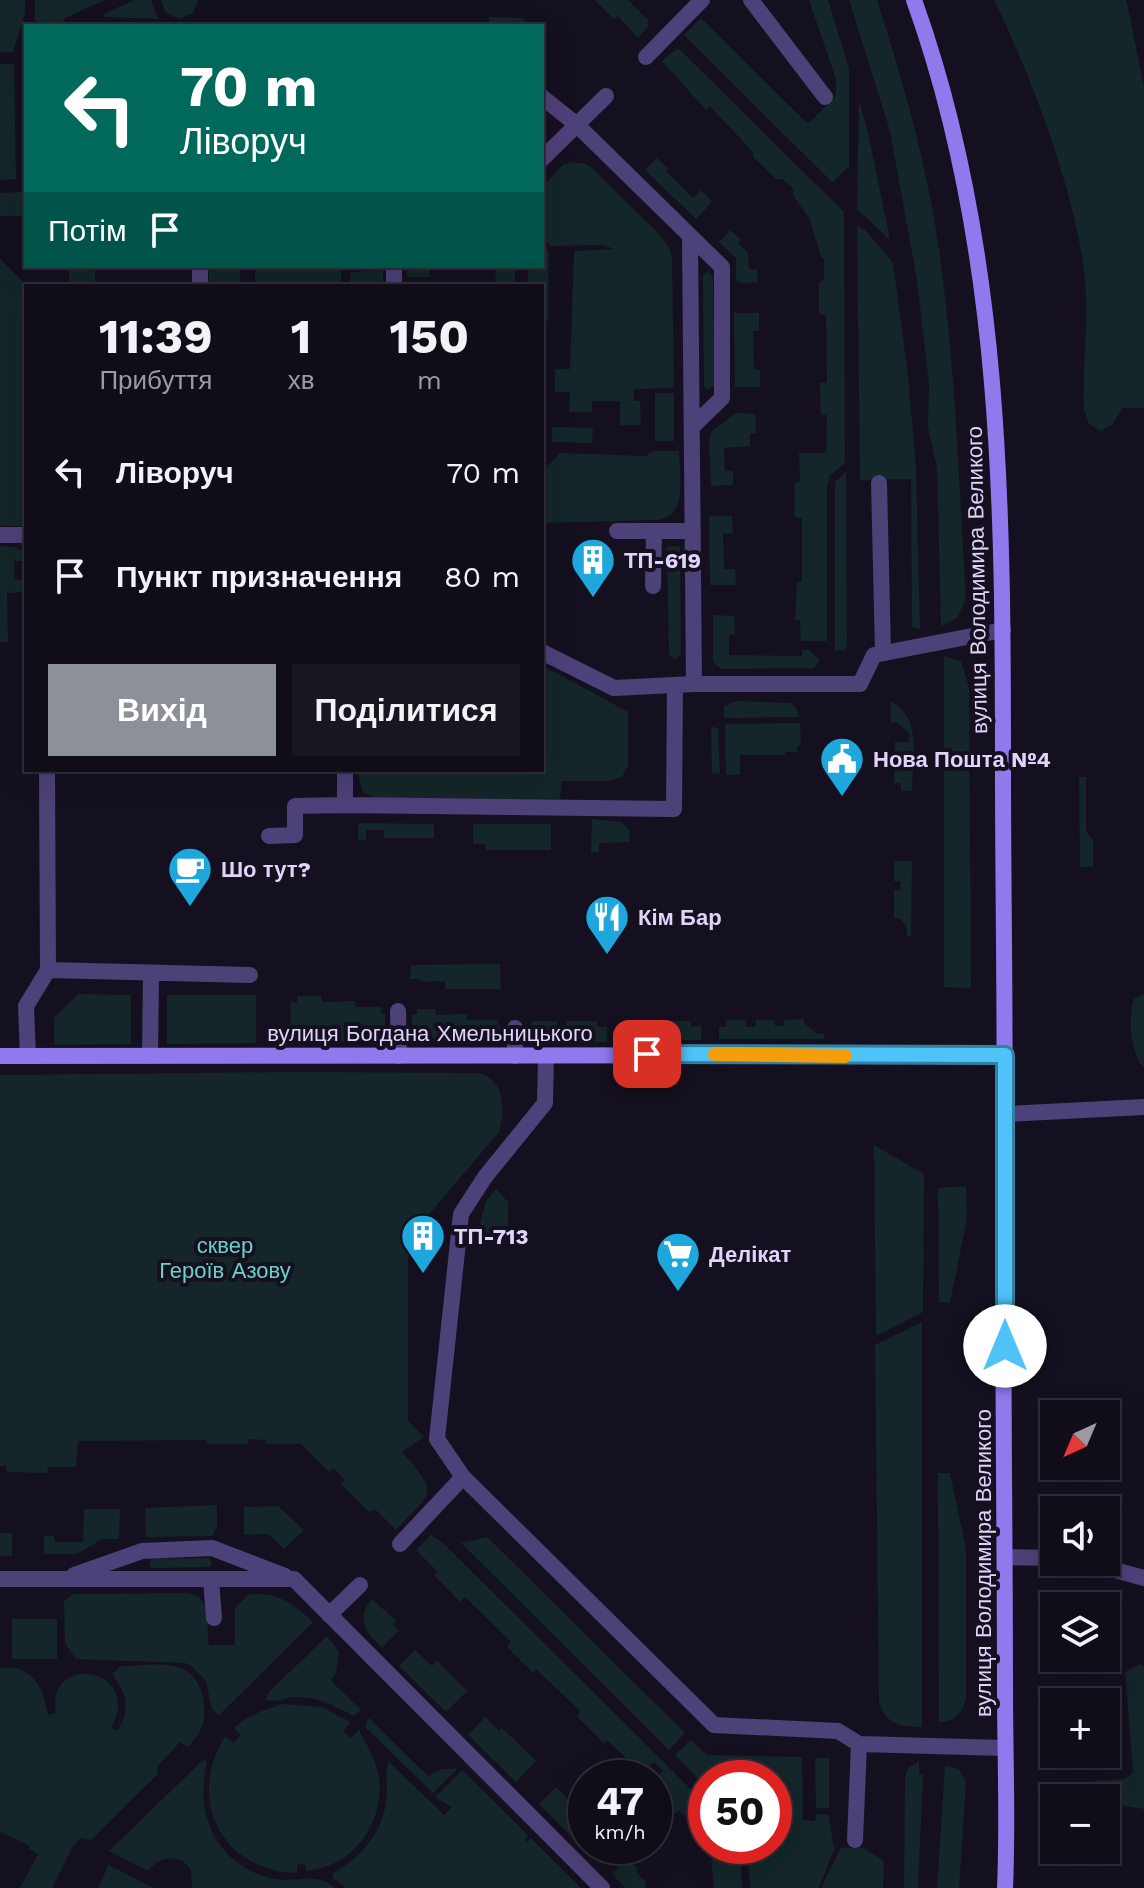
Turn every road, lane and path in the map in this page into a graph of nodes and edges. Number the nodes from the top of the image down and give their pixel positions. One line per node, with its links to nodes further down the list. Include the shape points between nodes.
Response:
1 (702, 0): 4 (street)
2 (751, 0): 6 (street)
3 (914, 0): 19 (main road, вулиця Володимира Великого, via 949,111 979,271 995,408)
4 (646, 57)
5 (606, 96): 8 (street)
6 (825, 97)
7 (544, 99): 8 (street)
8 (577, 125): 9 (street); 10 (street)
9 (544, 157)
10 (690, 238): 11 (street); 11 (street, via 722,267 722,398)
11 (692, 427): 15 (street)
12 (879, 483): 21 (street)
13 (617, 531): 14 (street)
14 (654, 531): 15 (street); 18 (street)
15 (693, 531): 22 (street)
16 (0, 535): 17 (street)
17 (24, 535)
18 (653, 586)
19 (1003, 630): 21 (street); 33 (main road, вулиця Володимира Великого)
20 (544, 653): 23 (street, via 614,688)
21 (883, 653): 22 (street, via 874,655 860,684)
22 (694, 684): 23 (street)
23 (675, 685): 26 (street, via 674,809)
24 (47, 772): 28 (street)
25 (345, 772): 26 (street)
26 (345, 805): 27 (street, via 295,806 295,835)
27 (269, 836)
28 (48, 970): 29 (street); 35 (street, via 26,1006)
29 (151, 974): 30 (street); 36 (street)
30 (250, 975)
31 (398, 1011): 37 (street)
32 (515, 1028): 38 (street)
33 (1005, 1055): 39 (main road, вулиця Богдана Хмельницького); 41 (main road, вулиця Володимира Великого)
34 (0, 1056): 35 (main road, вулиця Богдана Хмельницького)
35 (28, 1056): 36 (main road, вулиця Богдана Хмельницького)
36 (150, 1056): 37 (main road, вулиця Богдана Хмельницького)
37 (399, 1056): 38 (main road, вулиця Богдана Хмельницького)
38 (515, 1056): 39 (main road, вулиця Богдана Хмельницького)
39 (546, 1056): 42 (street, via 545,1103 461,1214 437,1439)
40 (1144, 1107): 41 (street)
41 (1006, 1114): 44 (main road, вулиця Володимира Великого)
42 (463, 1477): 43 (street); 55 (street, via 714,1725 838,1731)
43 (400, 1544)
44 (1005, 1557): 45 (street); 56 (main road, вулиця Володимира Великого)
45 (1040, 1558)
46 (1120, 1571): 47 (street)
47 (1144, 1578)
48 (0, 1579): 51 (street)
49 (211, 1579): 50 (street); 51 (street); 54 (street)
50 (294, 1579): 51 (street, via 212,1548 142,1551); 53 (street)
51 (60, 1580)
52 (360, 1585): 53 (street)
53 (329, 1615): 58 (street)
54 (214, 1618)
55 (859, 1744): 56 (street); 57 (street)
56 (1005, 1748): 59 (main road, вулиця Володимира Великого)
57 (855, 1840)
58 (602, 1888)
59 (1005, 1888)

